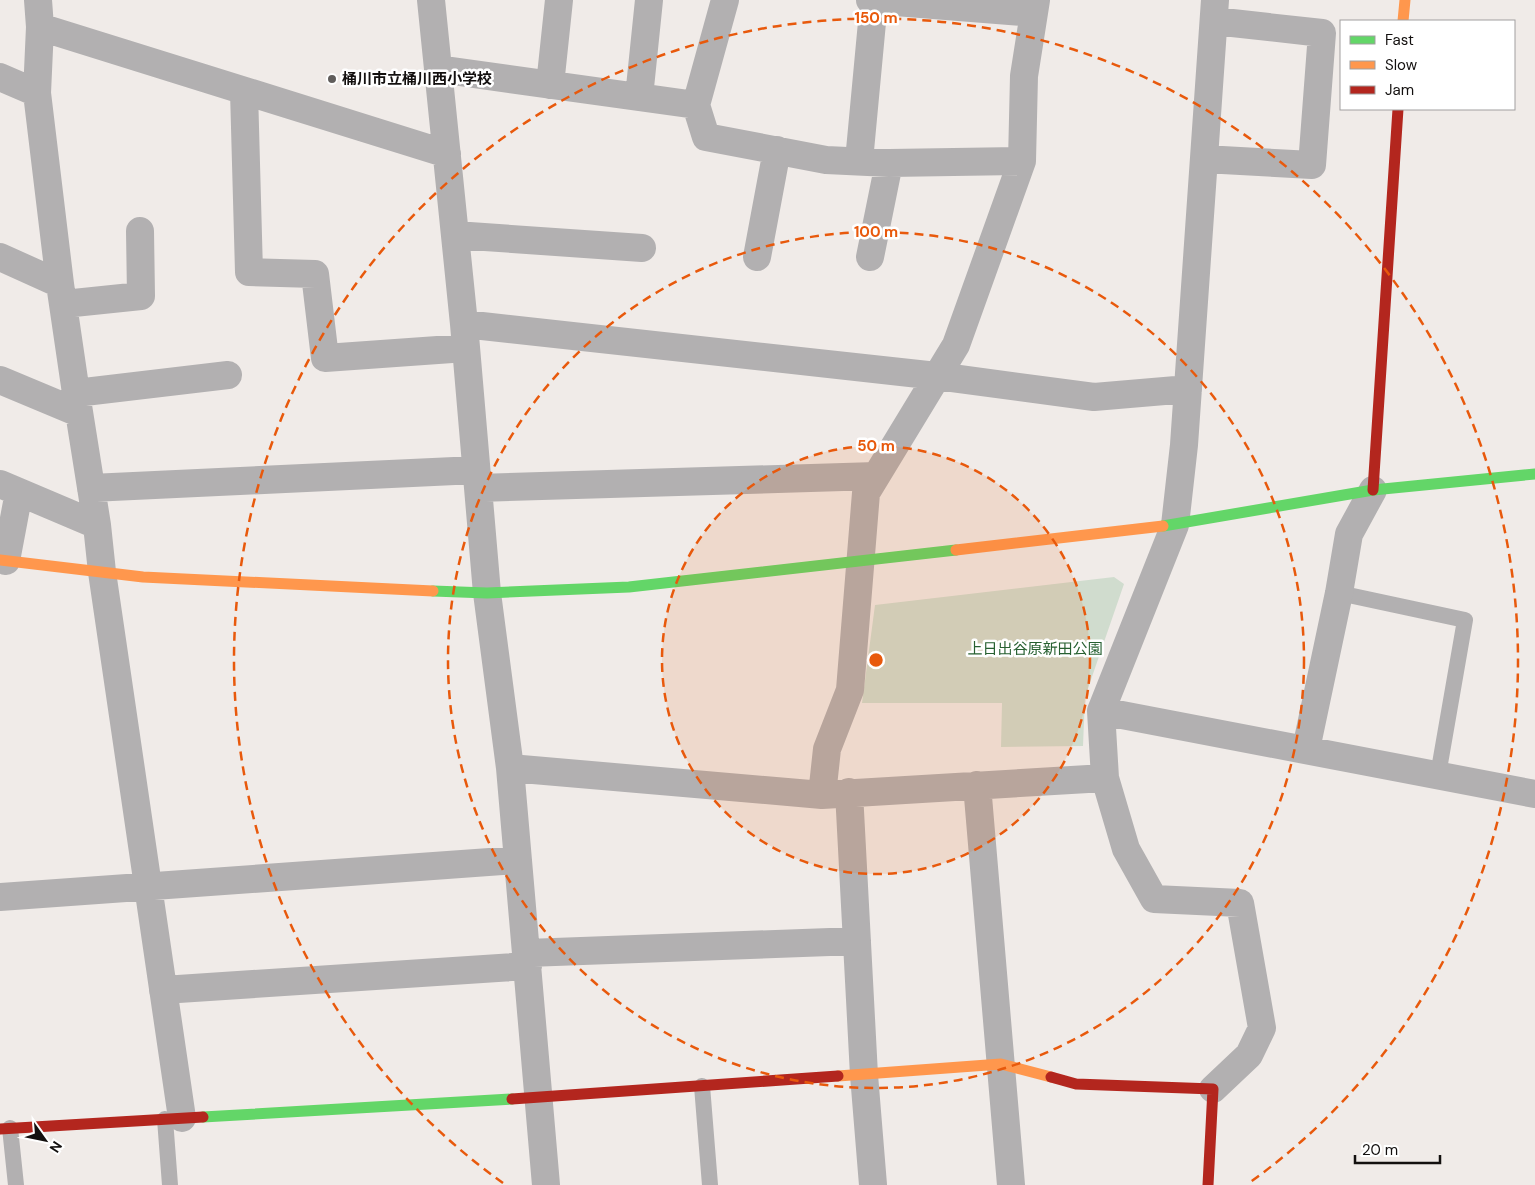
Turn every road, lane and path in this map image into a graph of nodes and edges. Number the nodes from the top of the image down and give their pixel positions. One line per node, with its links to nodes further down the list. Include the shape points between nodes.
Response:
1 (38, 0): 12 (street)
2 (431, 0): 13 (street)
3 (559, 0): 15 (street)
4 (649, 0): 18 (street)
5 (725, 0): 19 (street)
6 (870, 0): 7 (street)
7 (874, 0): 9 (street); 24 (street)
8 (1404, 0): 11 (street)
9 (1035, 6): 25 (street, via 1024,76)
10 (1215, 11): 23 (street); 23 (street, via 1322,33 1320,61 1312,165)
11 (1403, 20)
12 (40, 27): 16 (street); 17 (street)
13 (438, 69): 15 (street); 22 (street)
14 (0, 77): 17 (street)
15 (550, 85): 18 (street)
16 (244, 91): 22 (street); 34 (street, via 249,272 315,274 325,358)
17 (37, 93): 33 (street)
18 (639, 97): 19 (street)
19 (696, 105): 21 (street, via 706,137)
20 (1398, 110): 45 (street)
21 (777, 150): 24 (street, via 826,160); 31 (street)
22 (447, 154): 28 (street)
23 (1204, 159): 38 (street)
24 (859, 161): 26 (street)
25 (1022, 161): 26 (street); 36 (street, via 956,345)
26 (889, 163): 30 (street)
27 (140, 231): 33 (street, via 140,296)
28 (455, 235): 29 (street); 34 (street)
29 (642, 248)
30 (870, 256)
31 (757, 257)
32 (0, 258): 33 (street)
33 (62, 294): 39 (street)
34 (465, 336): 36 (street); 42 (street)
35 (228, 375): 39 (street)
36 (937, 376): 38 (street, via 1094,397); 41 (street)
37 (0, 380): 39 (street)
38 (1188, 389): 47 (street)
39 (77, 403): 44 (street)
40 (1535, 474): 45 (street)
41 (876, 476): 42 (street); 49 (street, via 866,493)
42 (477, 479): 44 (street); 51 (street)
43 (10, 488): 46 (street); 48 (street)
44 (91, 488): 46 (street)
45 (1373, 490): 47 (street); 52 (street, via 1349,534)
46 (97, 525): 50 (street)
47 (1175, 525): 49 (street); 53 (street)
48 (3, 560): 50 (street)
49 (859, 561): 51 (street, via 630,587); 61 (street, via 850,690 827,749)
50 (102, 572): 51 (street, via 143,577); 63 (street)
51 (487, 593): 55 (street)
52 (1339, 593): 54 (street); 56 (lane, via 1465,620)
53 (1101, 712): 54 (street); 57 (street)
54 (1306, 749): 56 (street)
55 (510, 768): 61 (street); 62 (street)
56 (1438, 775): 60 (street)
57 (1105, 778): 58 (street); 71 (street, via 1126,849 1154,899 1240,903 1262,1028 1249,1054)
58 (977, 785): 59 (street); 68 (street)
59 (849, 792): 61 (street); 65 (street)
60 (1535, 794)
61 (822, 795)
62 (518, 860): 63 (street); 66 (street)
63 (148, 887): 64 (street); 67 (street)
64 (0, 897)
65 (857, 941): 66 (street); 69 (street)
66 (527, 960): 67 (street); 72 (street)
67 (164, 990): 73 (street)
68 (1001, 1064): 69 (street); 71 (street, via 1076,1084); 80 (street)
69 (864, 1075): 70 (street); 79 (street)
70 (702, 1086): 72 (street); 78 (lane)
71 (1213, 1089): 81 (street)
72 (539, 1097): 73 (street); 77 (street)
73 (174, 1119): 74 (street); 76 (lane)
74 (5, 1129): 75 (lane)
75 (16, 1185)
76 (170, 1185)
77 (546, 1185)
78 (710, 1185)
79 (873, 1185)
80 (1011, 1185)
81 (1208, 1185)

